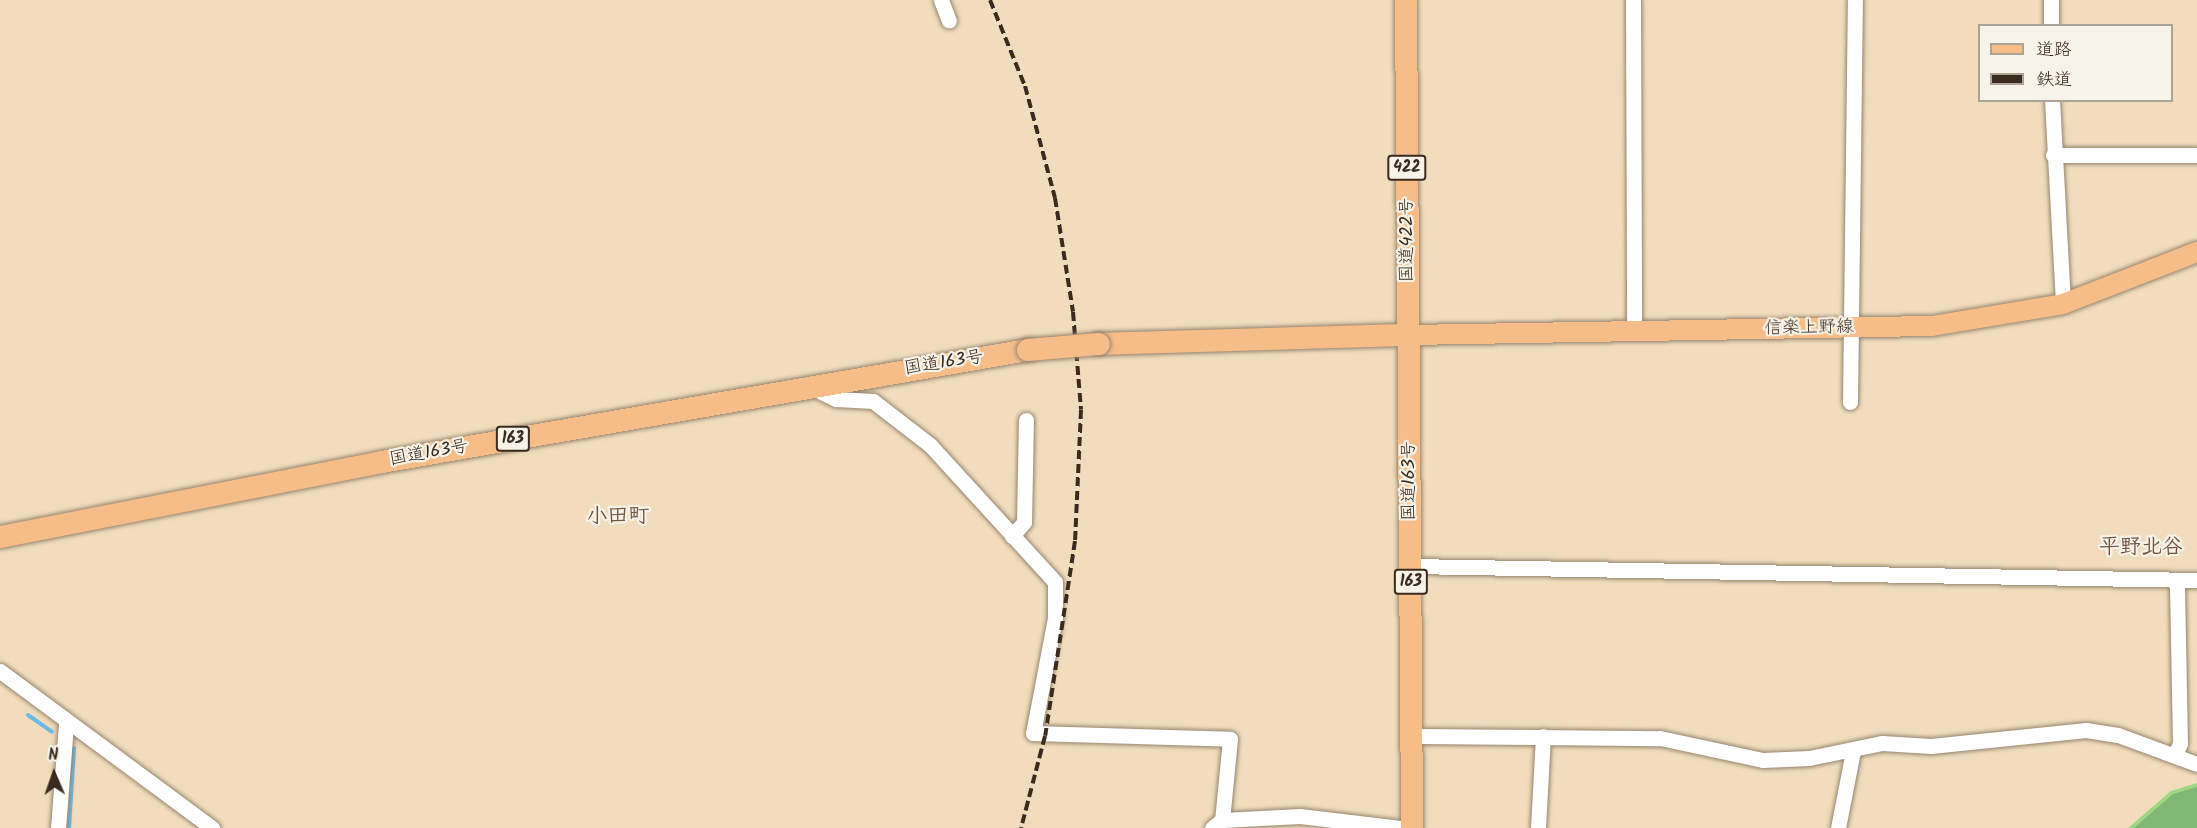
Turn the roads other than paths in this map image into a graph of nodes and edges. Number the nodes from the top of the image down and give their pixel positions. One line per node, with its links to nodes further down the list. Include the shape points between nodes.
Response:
1 (941, 0): 6 (street)
2 (1406, 0): 15 (highway, 国道422号 / 422)
3 (1855, 0): 13 (street)
4 (2051, 0): 7 (street)
5 (1633, 1): 14 (street)
6 (950, 21)
7 (2051, 24)
8 (2052, 102): 10 (street)
9 (2197, 154): 10 (street)
10 (2053, 155): 12 (street)
11 (2197, 252): 12 (main road, 信楽上野線)
12 (2063, 304): 13 (main road, 信楽上野線, via 1986,320)
13 (1852, 327): 14 (main road, 信楽上野線); 17 (street)
14 (1634, 333): 15 (main road, 信楽上野線)
15 (1409, 335): 16 (highway, 国道163号 / 163, bridge, via 1099,344 1028,350); 21 (highway, 国道163号 / 163)
16 (810, 386): 19 (street, via 836,399 880,406 963,477); 20 (highway, 国道163号 / 163)
17 (1850, 402)
18 (1026, 420): 19 (street, via 1024,522)
19 (1012, 536): 31 (street, via 1055,582 1053,628 1033,733 1230,739)
20 (0, 537)
21 (1410, 566): 22 (street); 26 (highway, 国道163号 / 163)
22 (2177, 580): 23 (street); 29 (street, via 2180,743)
23 (2197, 580)
24 (0, 671): 25 (street)
25 (66, 723): 32 (street); 33 (street)
26 (1415, 736): 27 (street); 35 (highway, 国道163号 / 163)
27 (1543, 736): 28 (street, via 1660,738 1763,760); 36 (street)
28 (1853, 751): 29 (street, via 1882,743 1931,746 2086,730 2118,735); 37 (street)
29 (2175, 755): 30 (street)
30 (2197, 764)
31 (1217, 824): 34 (street, via 1334,817)
32 (58, 828)
33 (212, 828)
34 (1400, 828)
35 (1412, 828)
36 (1538, 828)
37 (1838, 828)

